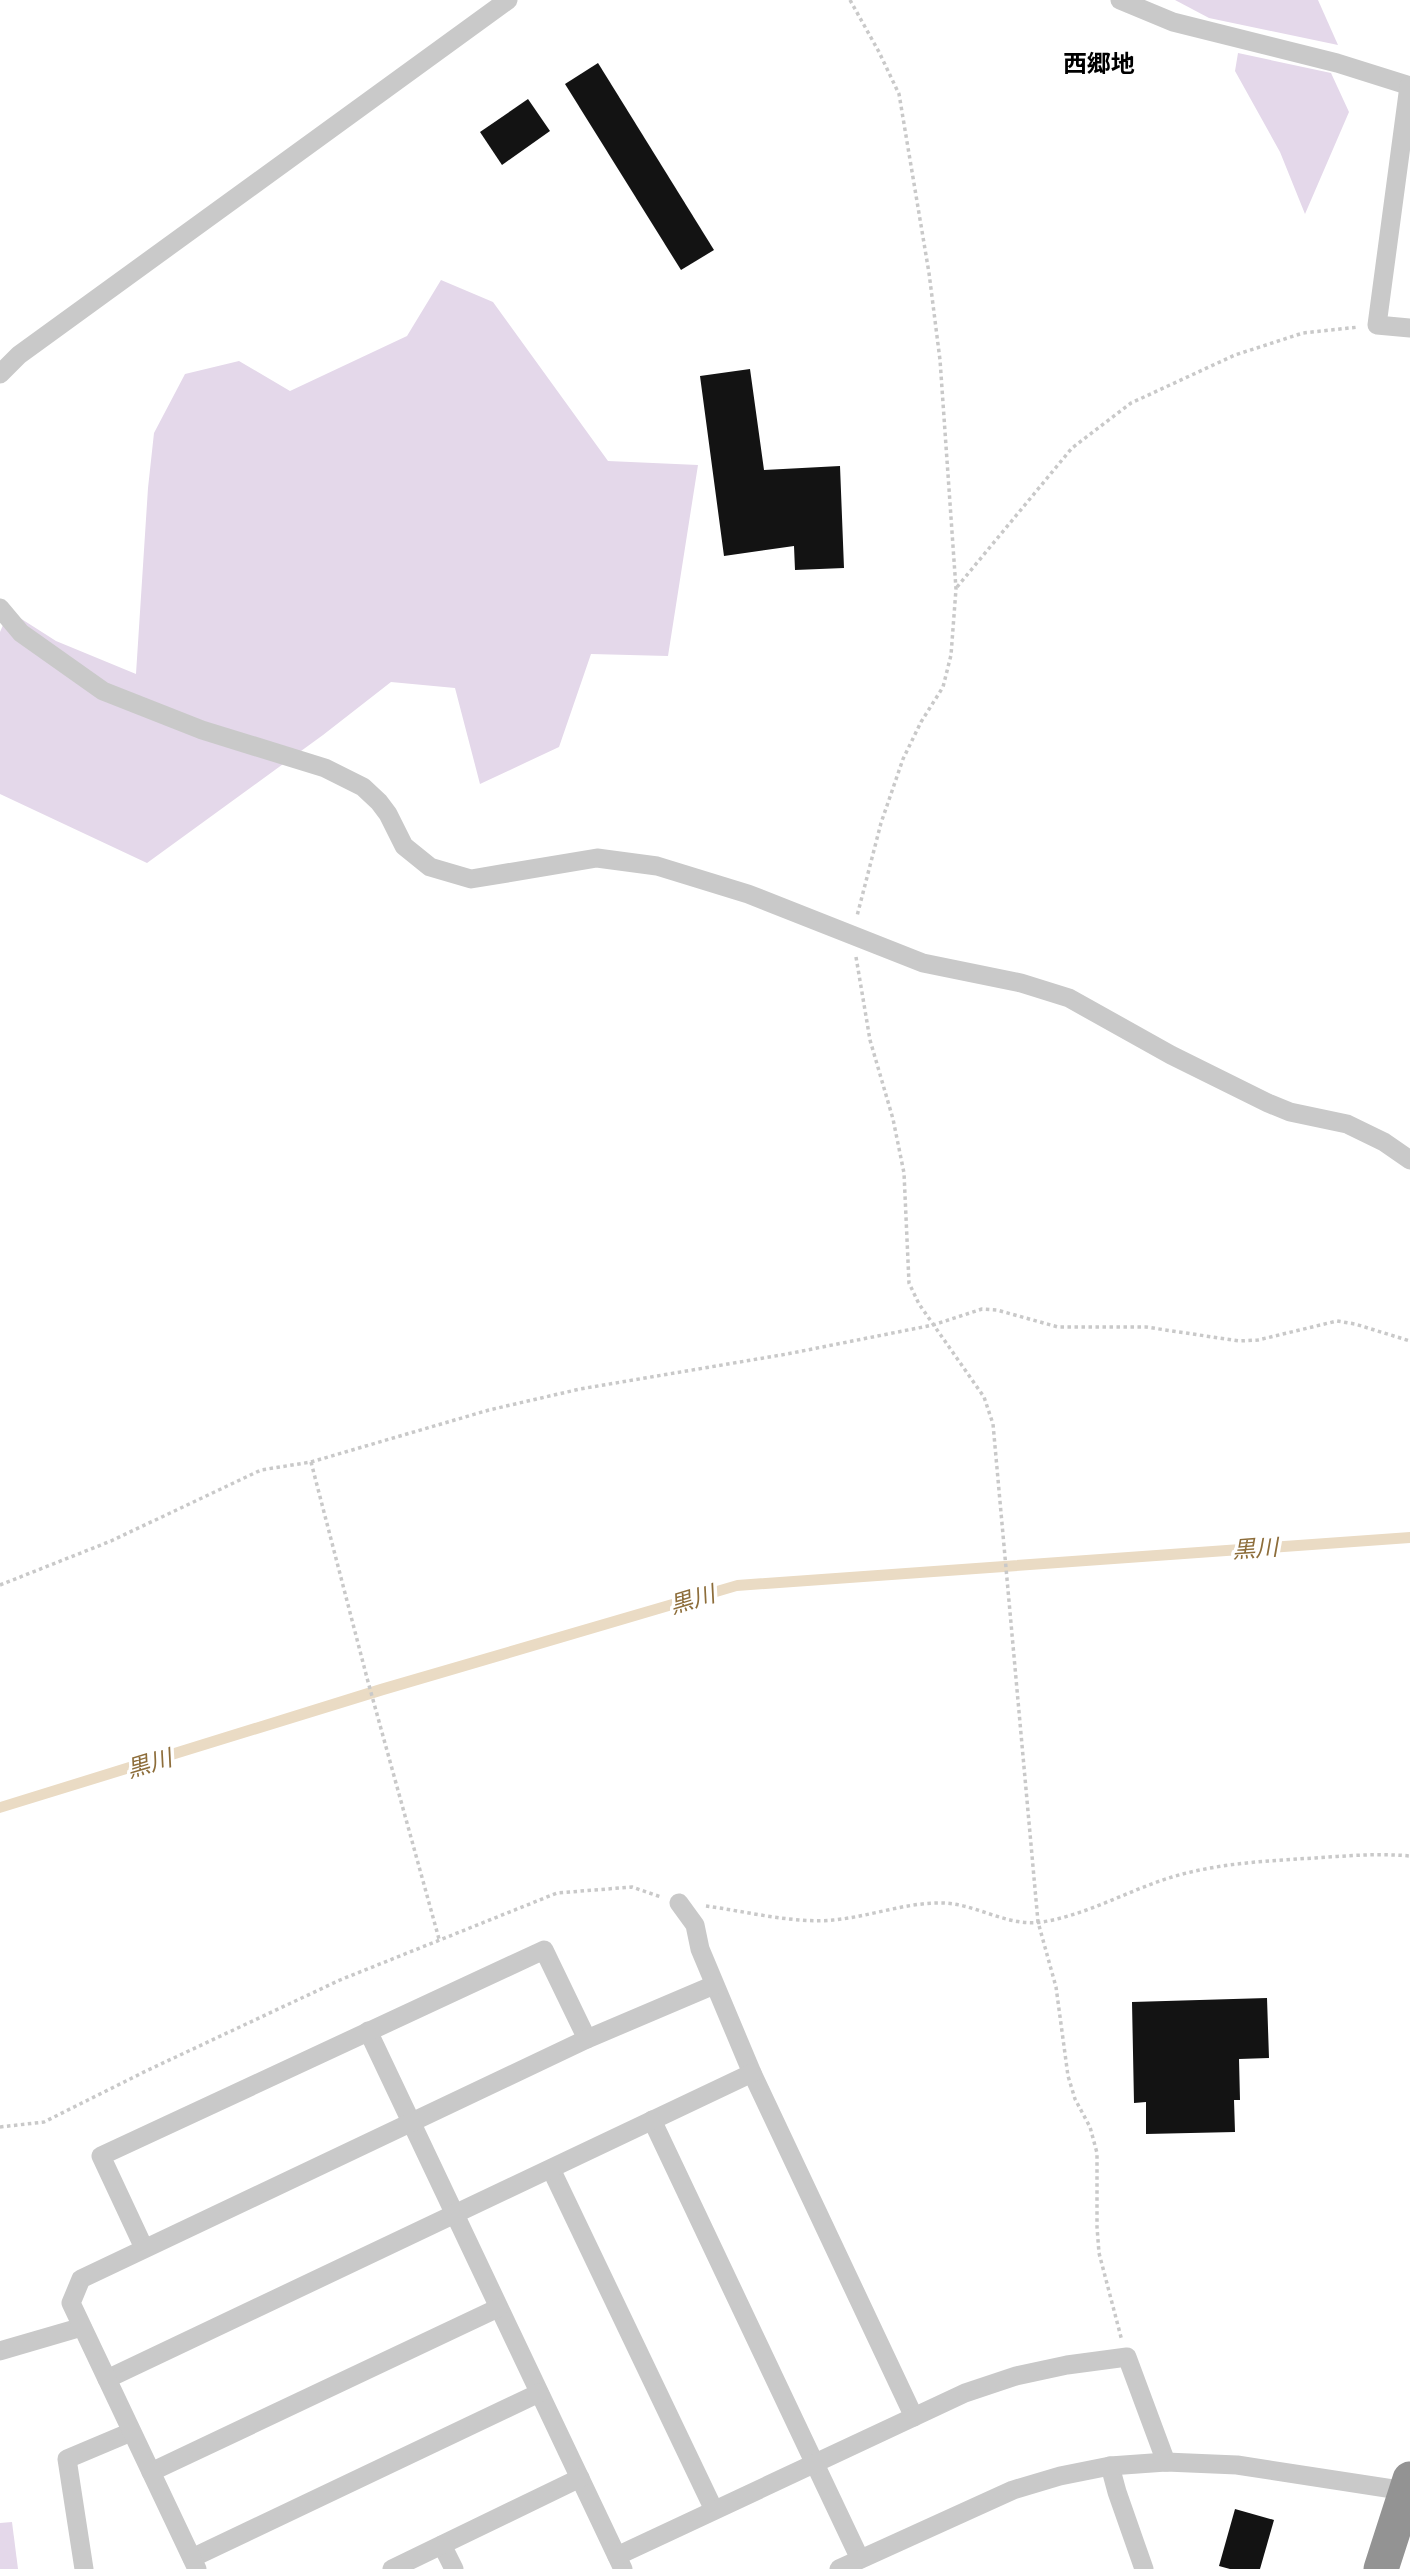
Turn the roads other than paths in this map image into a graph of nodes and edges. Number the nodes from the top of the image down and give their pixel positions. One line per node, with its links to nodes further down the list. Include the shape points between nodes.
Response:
1 (508, 0): 5 (street)
2 (1120, 0): 3 (street, via 1173,22)
3 (1409, 86): 4 (street, via 1377,326)
4 (1410, 328)
5 (10, 353): 6 (street)
6 (0, 374)
7 (0, 608): 8 (street, via 21,633 103,691 202,730 324,768 363,787 388,814 404,846 430,867 471,879 597,858 649,863 748,894 923,963 1069,998 1268,1103 1347,1124)
8 (1410, 1160)
9 (679, 1903): 10 (street, via 695,1925)
10 (714, 1985): 12 (street); 13 (street)
11 (368, 2031): 12 (street, via 544,1950); 15 (street); 18 (street, via 102,2156)
12 (587, 2039): 15 (street)
13 (752, 2073): 14 (street); 24 (street)
14 (652, 2120): 16 (street); 27 (street)
15 (411, 2122): 17 (street); 18 (street)
16 (551, 2169): 17 (street); 32 (street)
17 (454, 2216): 19 (street); 22 (street)
18 (144, 2248): 20 (street, via 81,2278 71,2303)
19 (498, 2308): 23 (street); 29 (street)
20 (82, 2327): 21 (street); 22 (street)
21 (0, 2351)
22 (107, 2379): 25 (street)
23 (539, 2393): 30 (street); 36 (street)
24 (914, 2417): 26 (street, via 1016,2376 1128,2357); 27 (street)
25 (131, 2432): 29 (street); 37 (street, via 67,2459)
26 (1166, 2462): 28 (street); 31 (street, via 1237,2465)
27 (815, 2463): 32 (street); 34 (street)
28 (1110, 2466): 34 (street, via 1013,2490); 41 (street)
29 (151, 2472): 36 (street)
30 (580, 2478): 33 (street); 35 (street)
31 (1408, 2485): 42 (highway)
32 (714, 2510): 35 (street)
33 (442, 2545): 38 (street); 39 (street)
34 (860, 2559): 40 (street)
35 (620, 2563)
36 (195, 2564)
37 (84, 2569)
38 (392, 2569)
39 (454, 2569)
40 (839, 2569)
41 (1144, 2569)
42 (1381, 2569)

